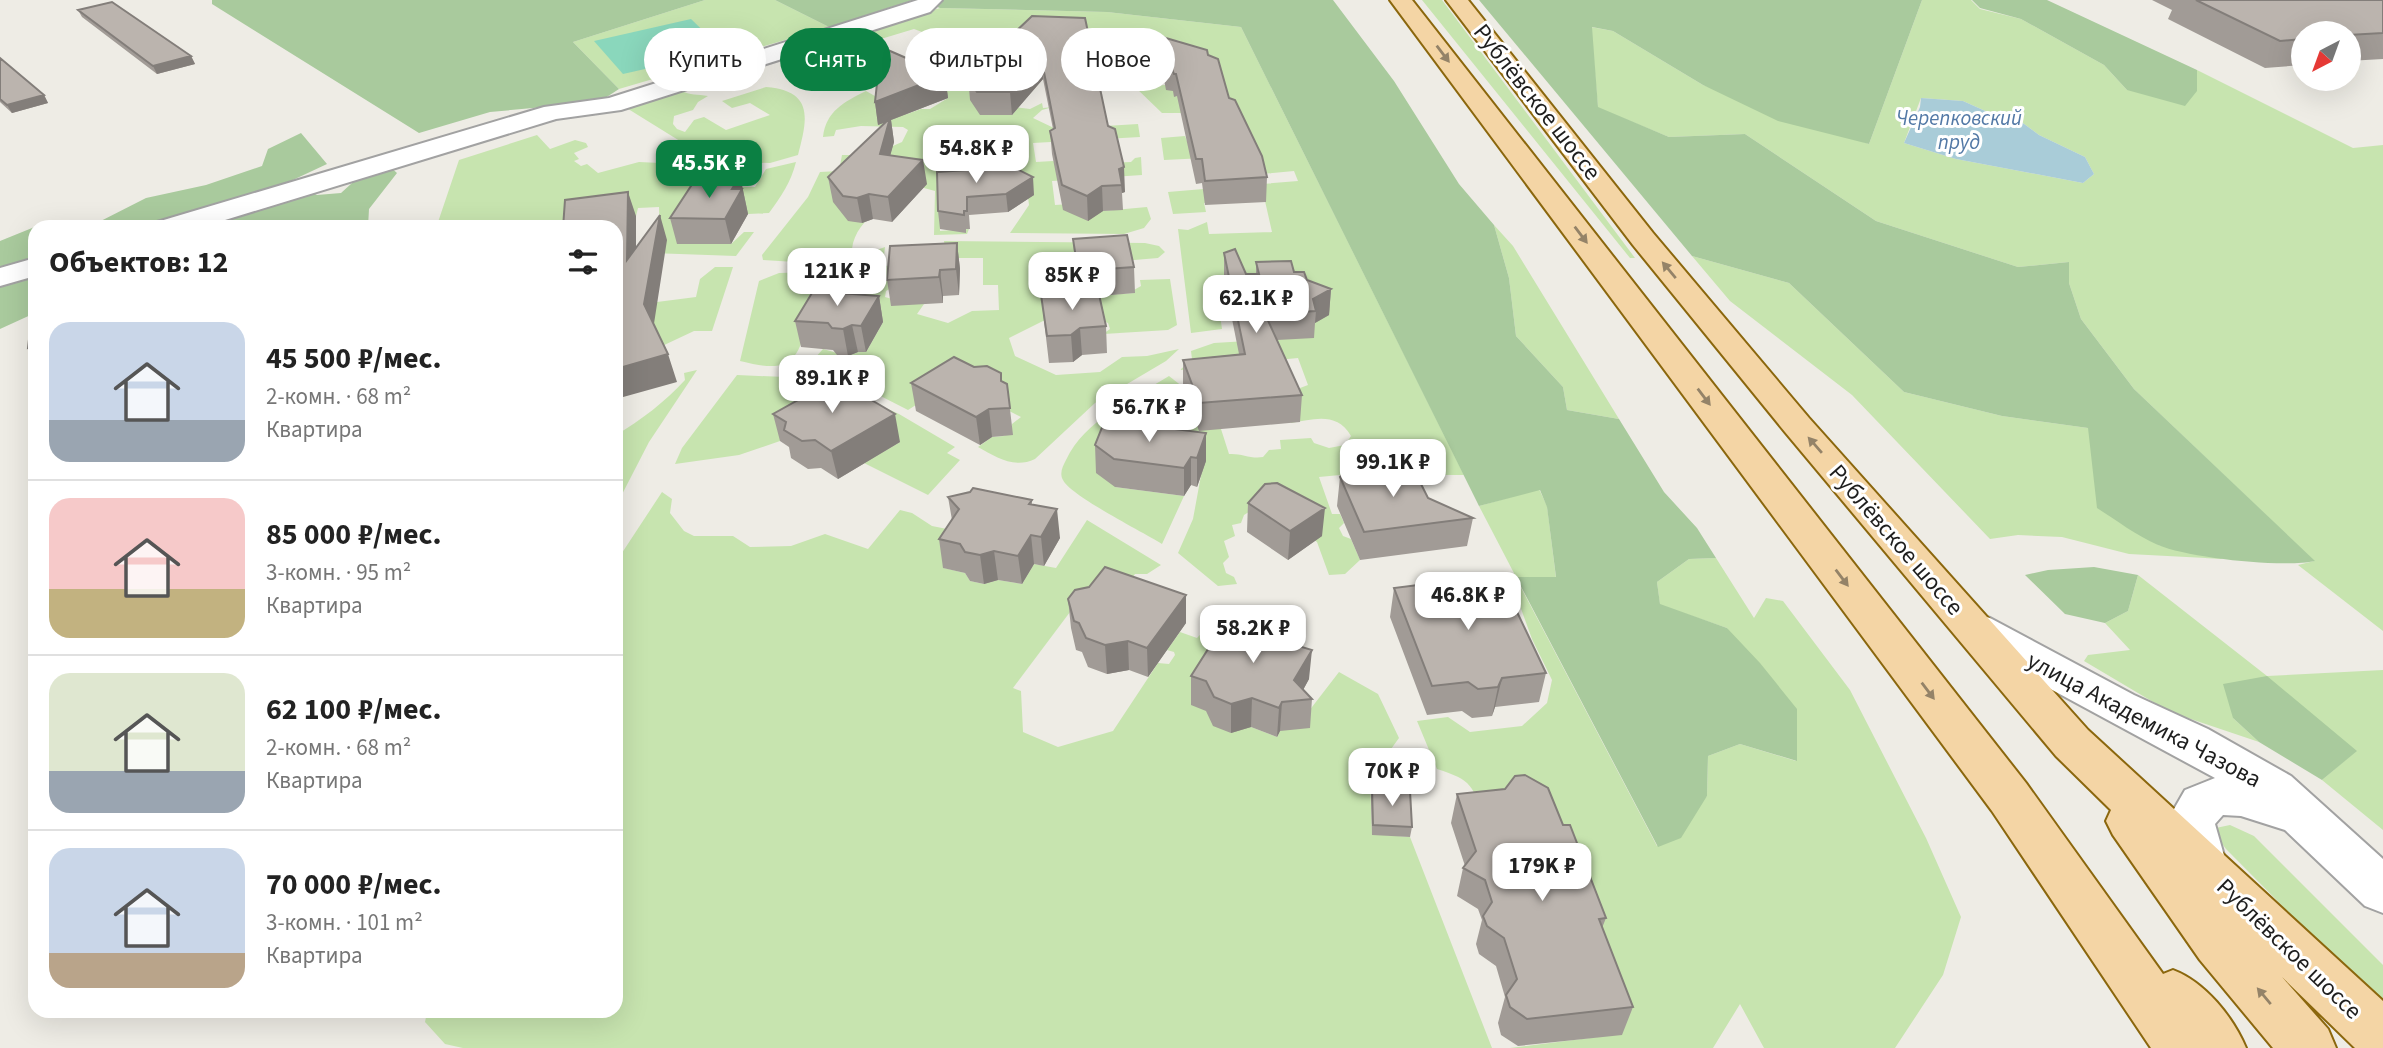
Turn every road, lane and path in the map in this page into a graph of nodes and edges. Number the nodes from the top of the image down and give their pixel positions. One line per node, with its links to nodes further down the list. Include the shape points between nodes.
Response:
1 (931, 0): 4 (street, via 922,8 612,105 553,112)
2 (1401, 0): 9 (main road, Рублёвское шоссе, one-way to 9)
3 (1457, 0): 7 (main road, Рублёвское шоссе, one-way to 3, via 1643,239)
4 (194, 220)
5 (28, 269): 6 (street)
6 (0, 277)
7 (1971, 627): 8 (main road, Рублёвское шоссе); 10 (street, улица Академика Чазова, via 2211,753 2274,790)
8 (2072, 743): 11 (main road, Рублёвское шоссе); 16 (main road, one-way to 8, via 2219,943)
9 (2009, 797): 14 (main road, Рублёвское шоссе); 15 (main road)
10 (2309, 823): 11 (street, улица Академика Чазова, via 2264,803 2223,794 2203,803 2190,823); 12 (street, улица Академика Чазова)
11 (2202, 866): 13 (main road, Рублёвское шоссе)
12 (2383, 891)
13 (2383, 1038)
14 (2183, 1048)
15 (2218, 1048)
16 (2308, 1048)

